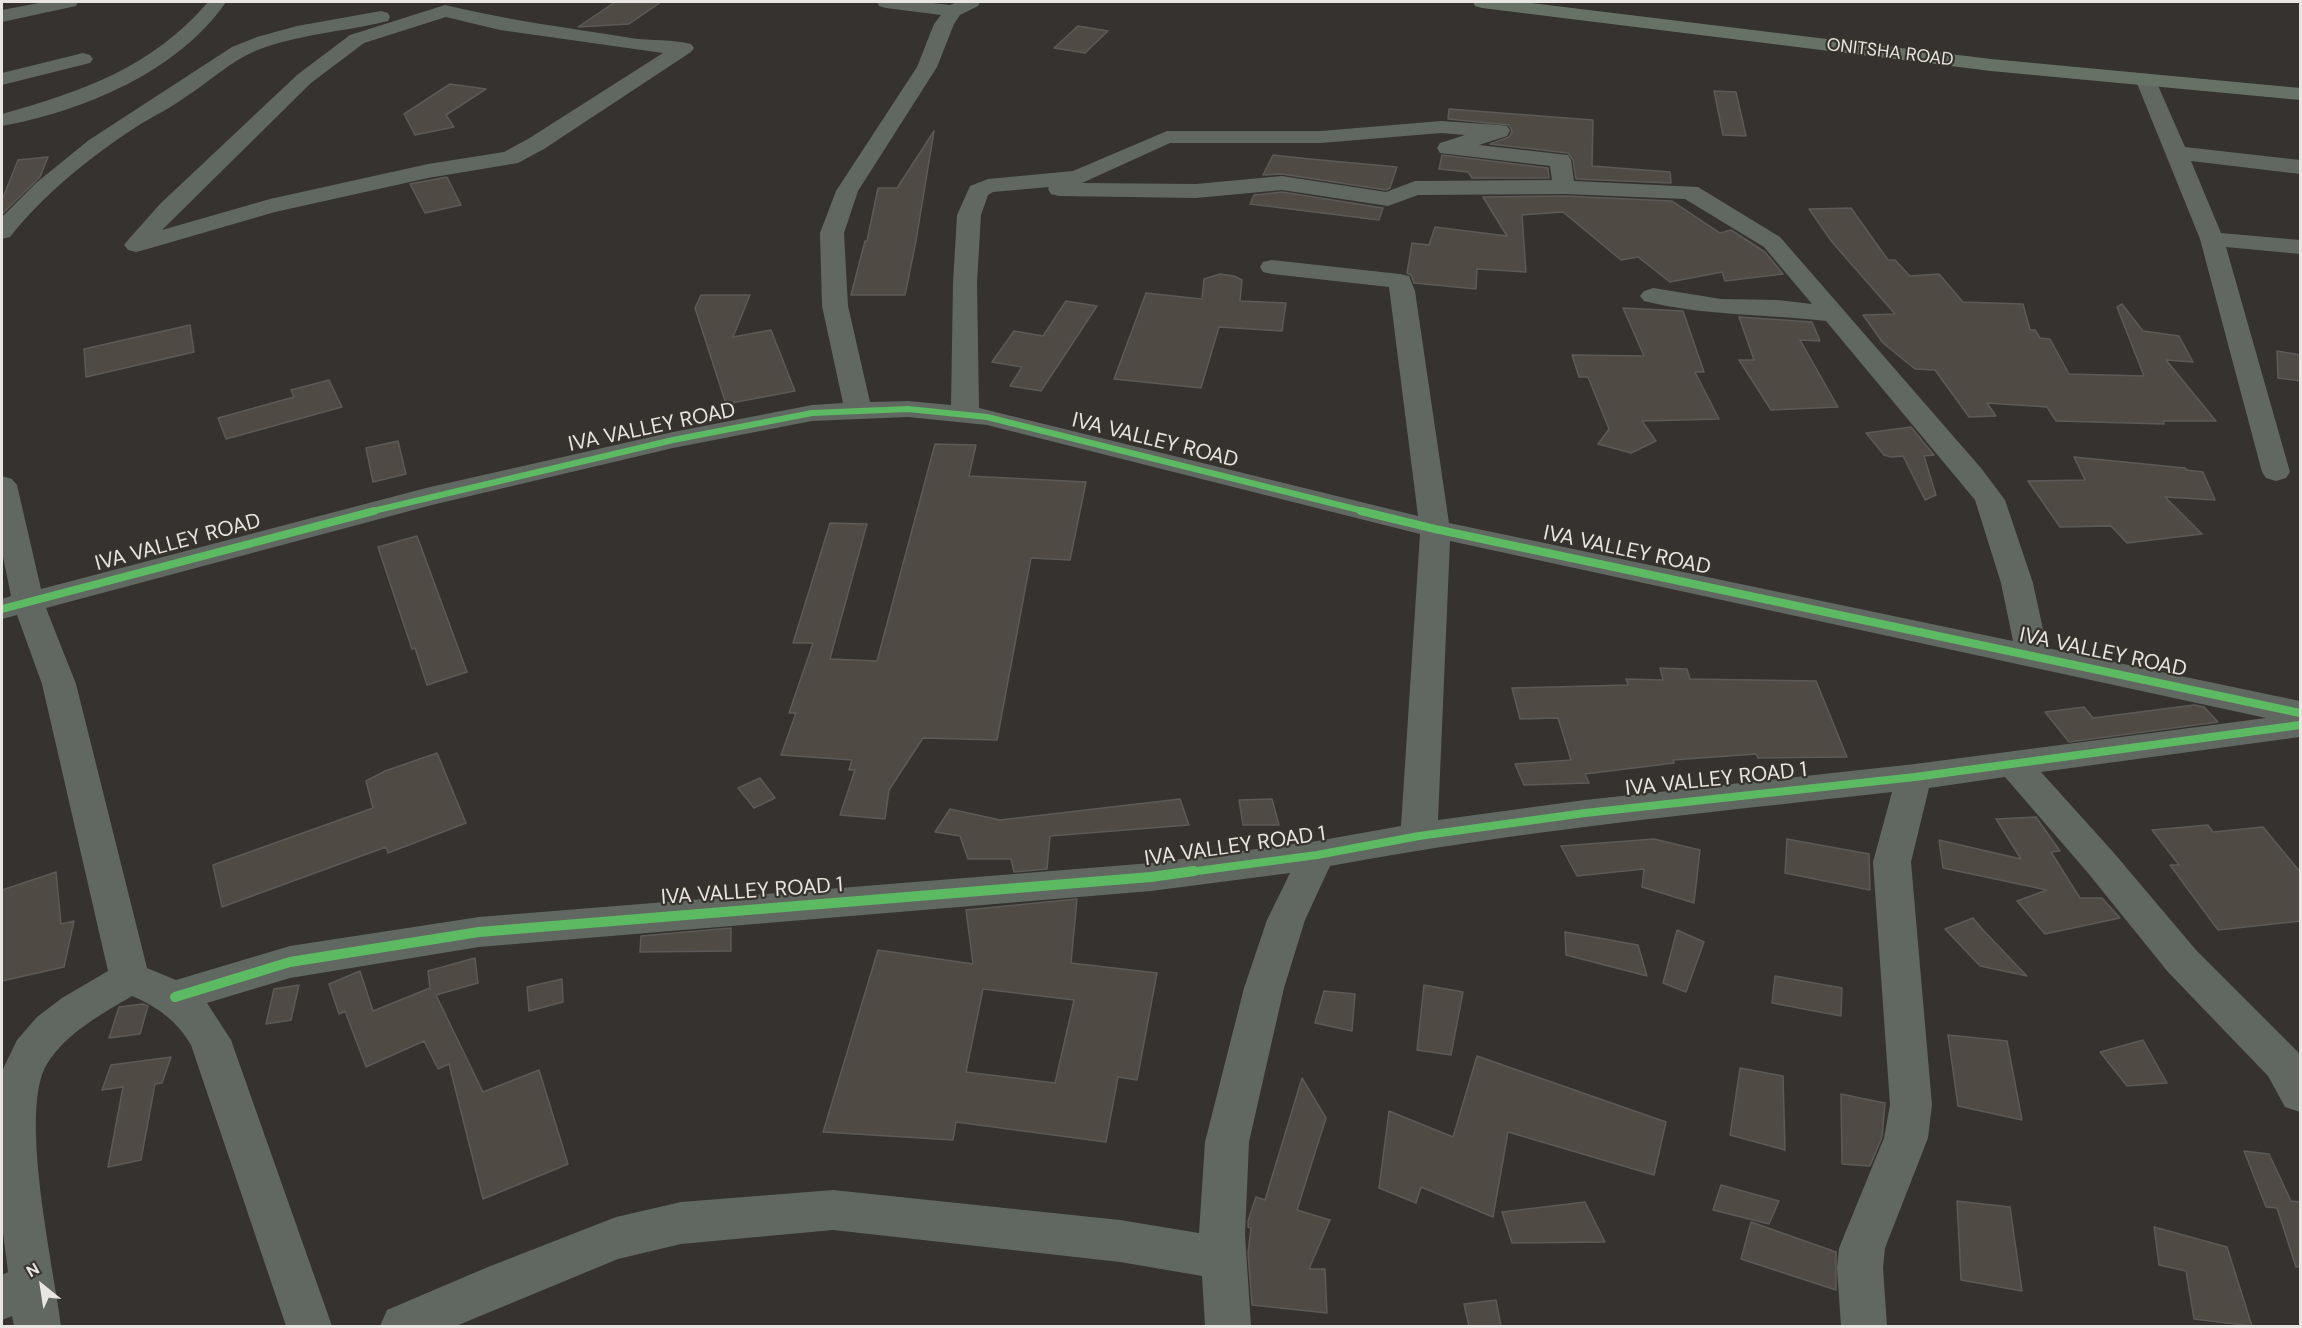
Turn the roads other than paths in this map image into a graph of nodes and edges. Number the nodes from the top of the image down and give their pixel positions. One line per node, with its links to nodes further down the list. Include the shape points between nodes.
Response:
1 (69, 2): 9 (street)
2 (217, 2): 15 (street, via 180,40 144,68 118,82)
3 (471, 2): 8 (street)
4 (886, 2): 7 (street)
5 (1482, 2): 13 (main road, ONITSHA ROAD)
6 (1605, 2): 11 (main road, ONITSHA ROAD, via 1955,44)
7 (962, 6): 26 (street, via 944,24 927,67 847,191 832,233 835,306)
8 (445, 11): 8 (street, via 357,39 304,79 168,209 136,245 270,206 428,171 510,158 684,48 500,24); 20 (street, via 427,9 290,34 237,51 88,153 34,198)
9 (2, 16)
10 (82, 59): 12 (street)
11 (2301, 75)
12 (2, 79)
13 (2146, 81): 14 (main road, ONITSHA ROAD); 16 (street)
14 (2301, 94)
15 (2, 120)
16 (2176, 153): 17 (street); 21 (street)
17 (2301, 166)
18 (988, 186): 19 (street, via 1196,191 1282,183 1388,199 1415,188); 19 (street, via 1077,177 1167,137 1321,137 1441,127 1499,131 1448,148 1560,160); 27 (street, via 978,191 969,215)
19 (1564, 187): 25 (street, via 1695,193 1772,242)
20 (2, 232)
21 (2212, 239): 22 (street); 28 (street)
22 (2301, 247)
23 (1272, 267): 30 (street, via 1400,281)
24 (1653, 297): 25 (street, via 1721,307)
25 (1832, 314): 32 (street, via 1990,500 2017,583)
26 (858, 410): 27 (street, IVA VALLEY ROAD); 31 (street, IVA VALLEY ROAD, via 812,413 673,440 426,497)
27 (965, 414): 30 (street, IVA VALLEY ROAD)
28 (2276, 472)
29 (2, 485): 31 (street)
30 (1435, 529): 32 (street, IVA VALLEY ROAD); 37 (street)
31 (15, 605): 39 (street, via 59,684)
32 (2032, 656): 33 (street, IVA VALLEY ROAD)
33 (2301, 713)
34 (2301, 725): 35 (street, IVA VALLEY ROAD 1)
35 (2013, 764): 36 (street, IVA VALLEY ROAD 1); 41 (street, via 2182,961 2283,1064)
36 (1915, 777): 37 (street, IVA VALLEY ROAD 1, via 1585,813); 47 (street, via 1892,862 1911,1105 1906,1138 1862,1248)
37 (1419, 836): 38 (street, IVA VALLEY ROAD 1)
38 (1317, 855): 40 (street, IVA VALLEY ROAD 1, via 1151,877 479,932 290,962); 42 (street, via 1286,920 1264,988 1227,1142)
39 (130, 978): 40 (street); 43 (street, via 49,1030 22,1068 13,1142)
40 (175, 997): 44 (street, via 198,1020 210,1040)
41 (2301, 1094)
42 (1224, 1257): 45 (street, via 1120,1241 833,1210 693,1222 616,1238); 46 (street)
43 (24, 1303)
44 (309, 1326)
45 (404, 1326)
46 (1228, 1326)
47 (1864, 1326)

